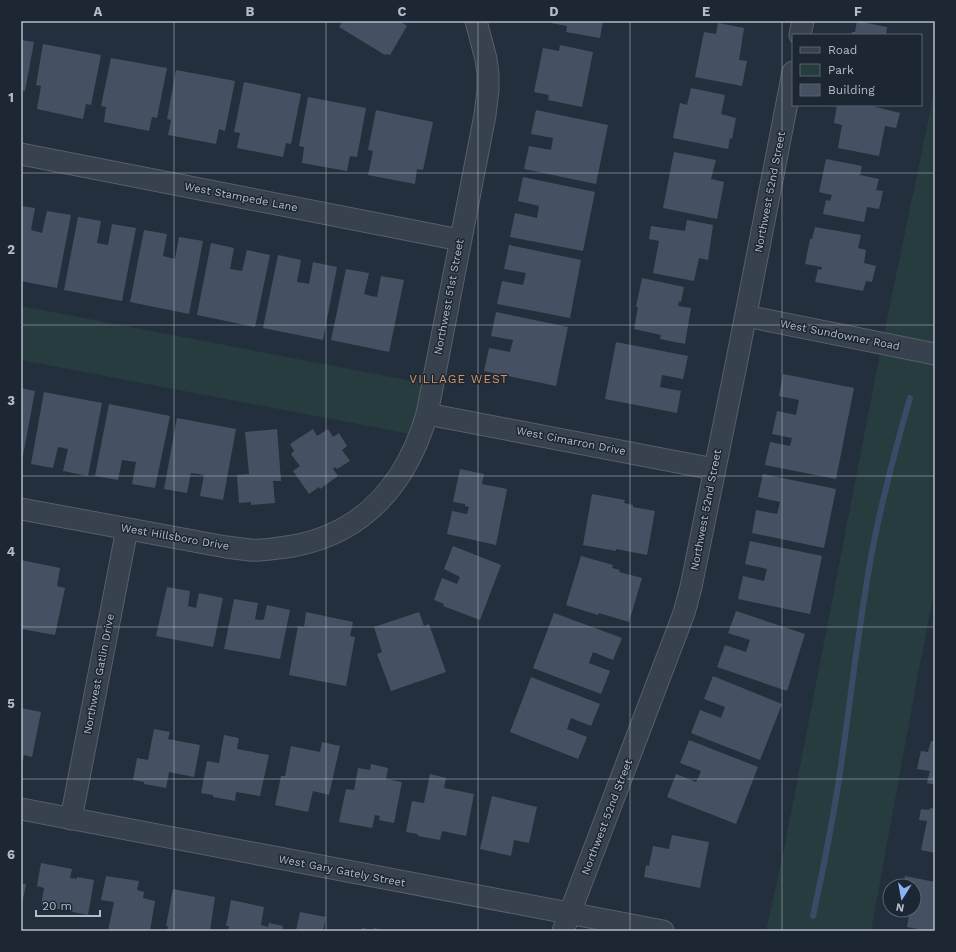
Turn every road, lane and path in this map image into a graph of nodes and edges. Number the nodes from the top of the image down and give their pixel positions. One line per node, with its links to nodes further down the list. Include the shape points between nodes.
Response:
1 (476, 21): 6 (street, Northwest 51st Street, via 486,59 488,90)
2 (803, 21): 3 (street)
3 (800, 34)
4 (792, 77): 7 (street, Northwest 52nd Street)
5 (21, 154): 6 (street, West Stampede Lane)
6 (460, 240): 9 (street, Northwest 51st Street)
7 (746, 316): 8 (street, West Sundowner Road); 10 (street, Northwest 52nd Street)
8 (935, 354)
9 (427, 414): 10 (street, West Cimarron Drive); 13 (street, Northwest 51st Street, via 412,455 390,490 362,515)
10 (714, 469): 16 (street, Northwest 52nd Street, via 684,614)
11 (21, 509): 12 (street, West Hillsboro Drive)
12 (127, 529): 13 (street, West Hillsboro Drive, via 251,550 276,549); 15 (street, Northwest Gatlin Drive)
13 (328, 536)
14 (21, 809): 15 (street, West Gary Gately Street)
15 (71, 819): 16 (street, West Gary Gately Street)
16 (566, 922): 17 (street, West Gary Gately Street)
17 (663, 931)

